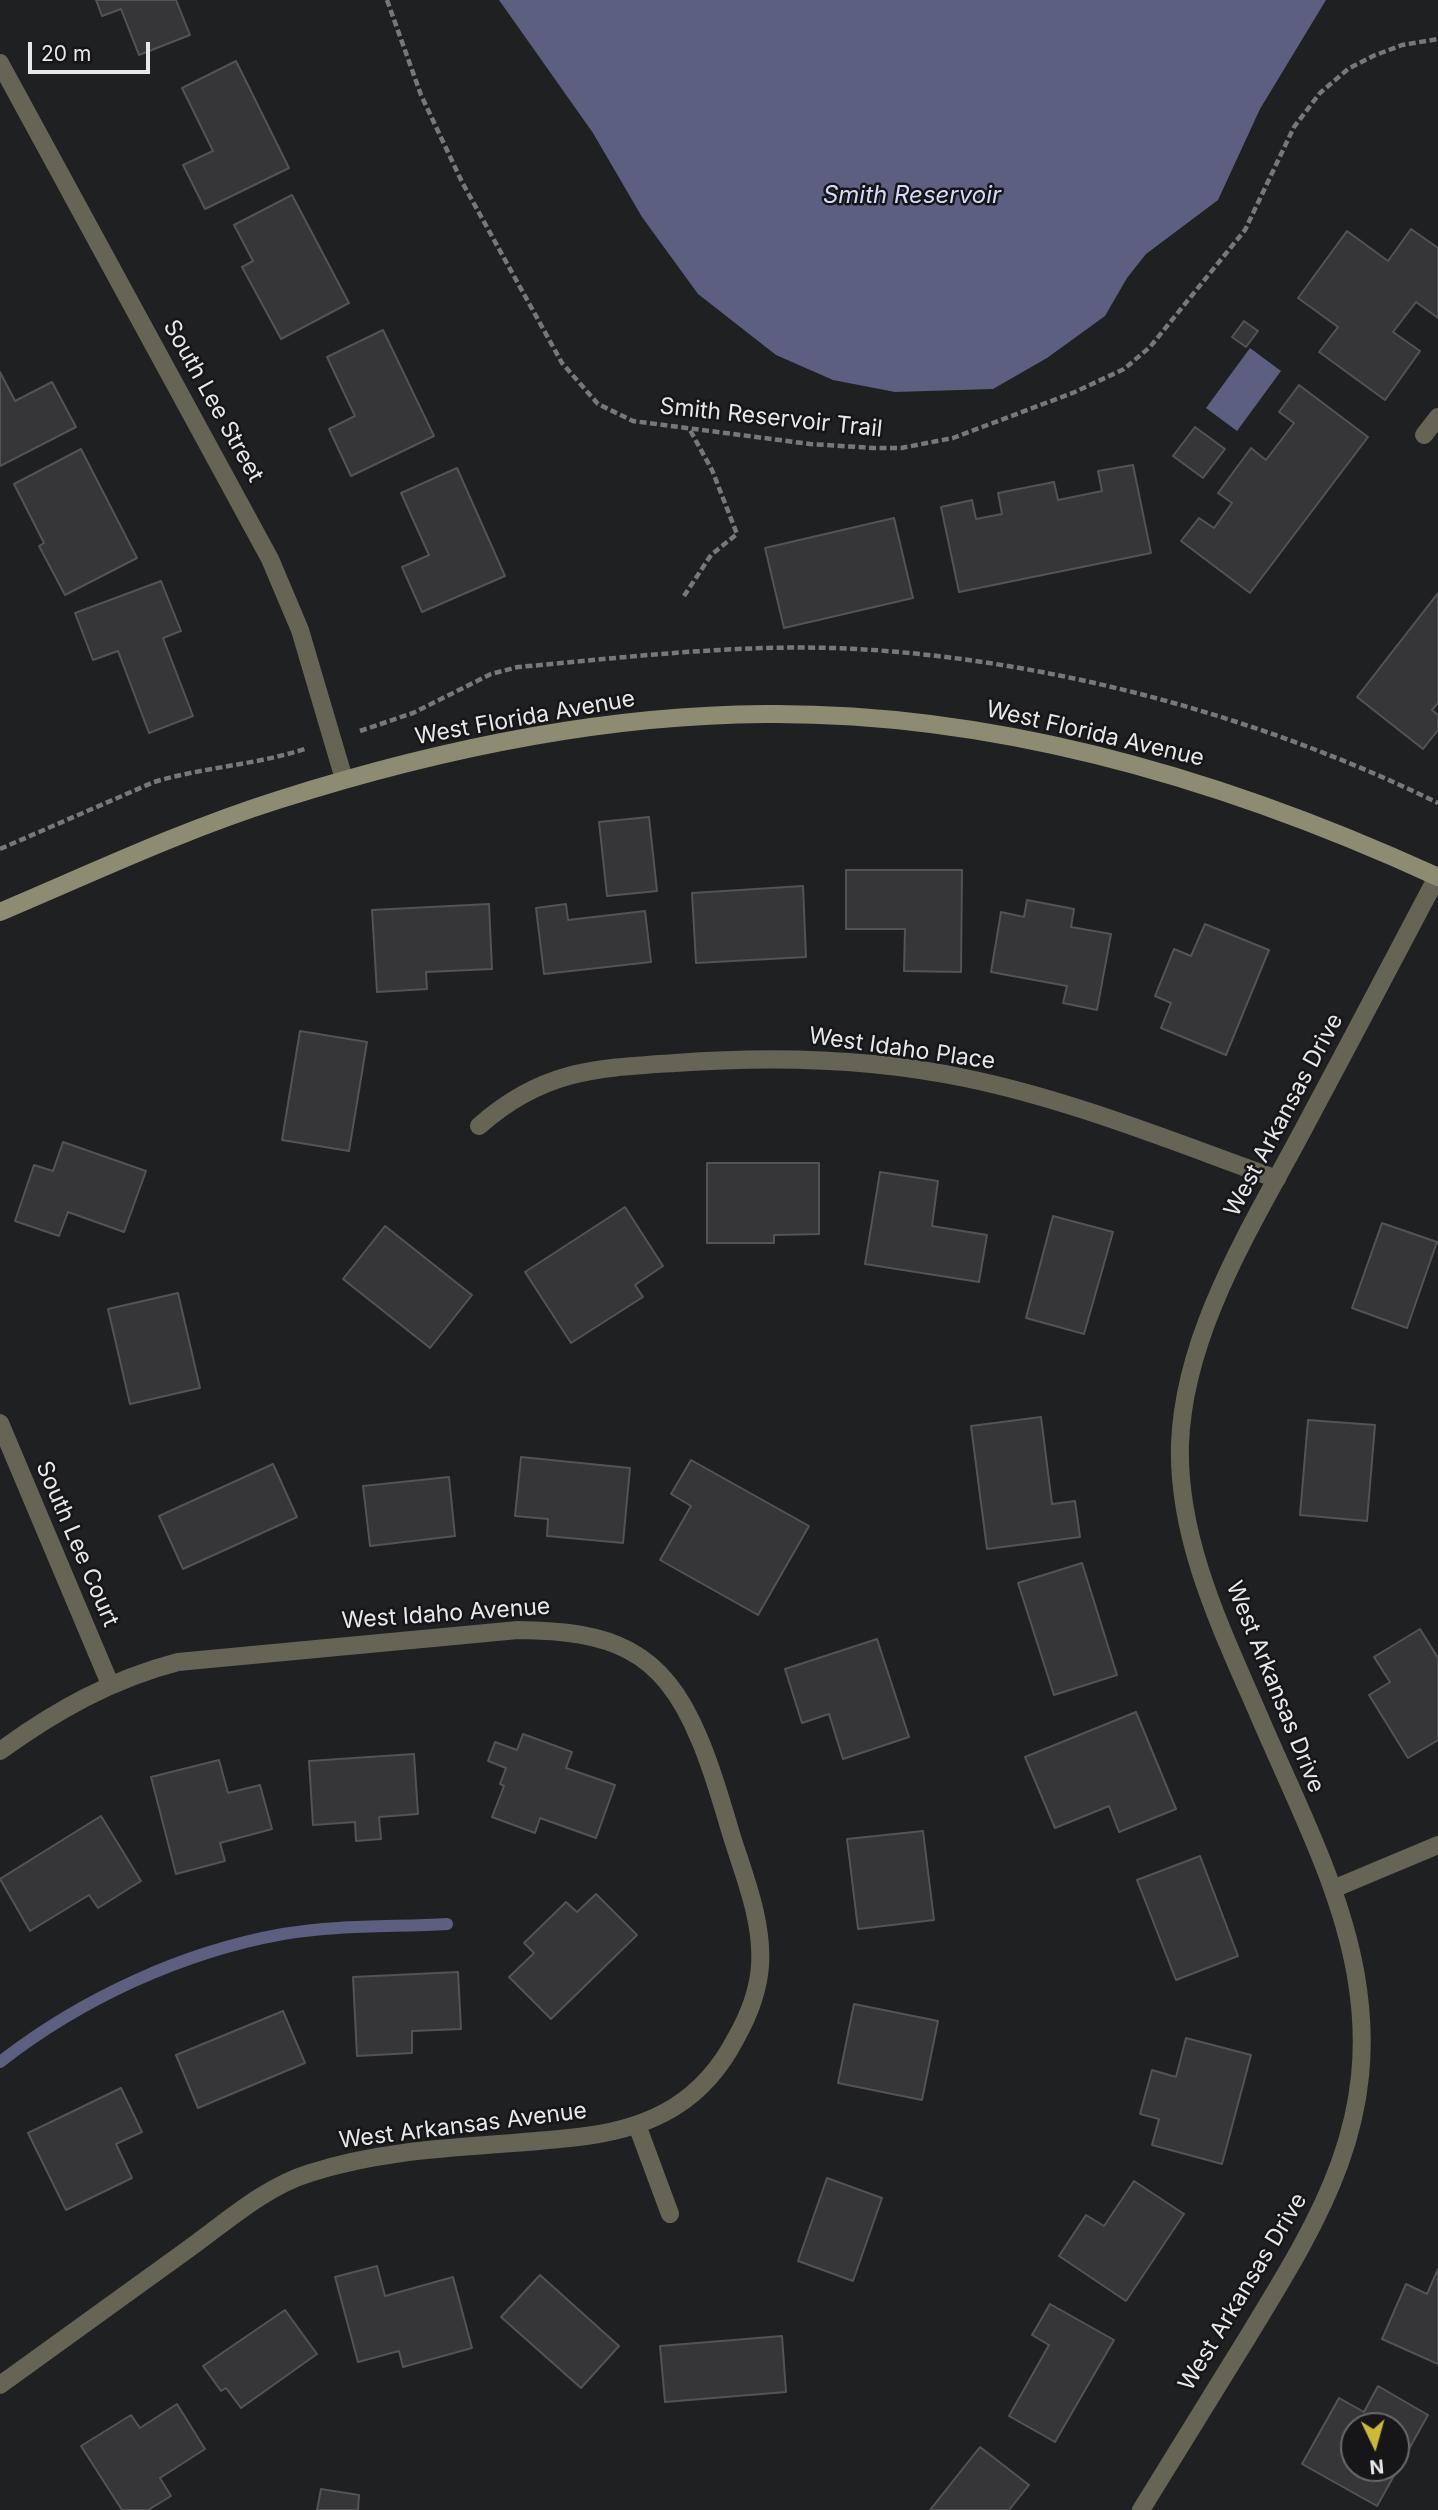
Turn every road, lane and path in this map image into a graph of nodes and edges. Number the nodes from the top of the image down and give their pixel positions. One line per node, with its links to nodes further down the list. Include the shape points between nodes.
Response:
1 (387, 0): 5 (path, Smith Reservoir Trail, via 444,146 562,363 582,388 615,414)
2 (1438, 38): 5 (path, Smith Reservoir Trail, via 1374,56 1348,69 1320,93 1294,127 1245,230 1150,347 1124,369 989,427 928,444 874,449)
3 (0, 63): 8 (street, South Lee Street, via 270,559 300,630)
4 (1438, 417): 6 (street)
5 (689, 430): 7 (path, via 712,470 737,534 711,555)
6 (1424, 435)
7 (684, 596)
8 (333, 740): 9 (street, South Lee Street); 10 (path, via 413,713 480,678 518,667 690,650 858,649 1079,681 1177,705 1381,775); 11 (path, via 279,758 154,782)
9 (344, 779): 12 (street, West Florida Avenue, via 513,740 639,721 765,714 888,719 1027,740 1180,777 1272,807); 13 (street, West Florida Avenue, via 201,828)
10 (1438, 803)
11 (0, 849)
12 (1438, 877): 15 (street, West Arkansas Drive)
13 (0, 912)
14 (479, 1126): 15 (street, West Idaho Place, via 525,1091 580,1072 733,1059 801,1059 964,1078 1094,1114)
15 (1277, 1179): 20 (street, West Arkansas Drive, via 1219,1294 1196,1357 1180,1442 1182,1490 1191,1539 1217,1616)
16 (0, 1423): 17 (street, South Lee Court)
17 (110, 1685): 18 (street, West Idaho Avenue, via 70,1704); 21 (street, West Idaho Avenue, via 178,1662 222,1657 518,1630 589,1635 640,1656 664,1676 685,1706 709,1760)
18 (0, 1751)
19 (1438, 1845): 20 (street)
20 (1333, 1889): 25 (street, West Arkansas Drive, via 1356,1975 1363,2037 1345,2154 1311,2233)
21 (752, 1901): 22 (street, West Arkansas Avenue, via 760,1963 757,1994 725,2060 702,2088 669,2111)
22 (637, 2125): 23 (street); 24 (street, West Arkansas Avenue, via 589,2135 424,2151 308,2173 257,2200)
23 (670, 2214)
24 (0, 2385)
25 (1141, 2510)

